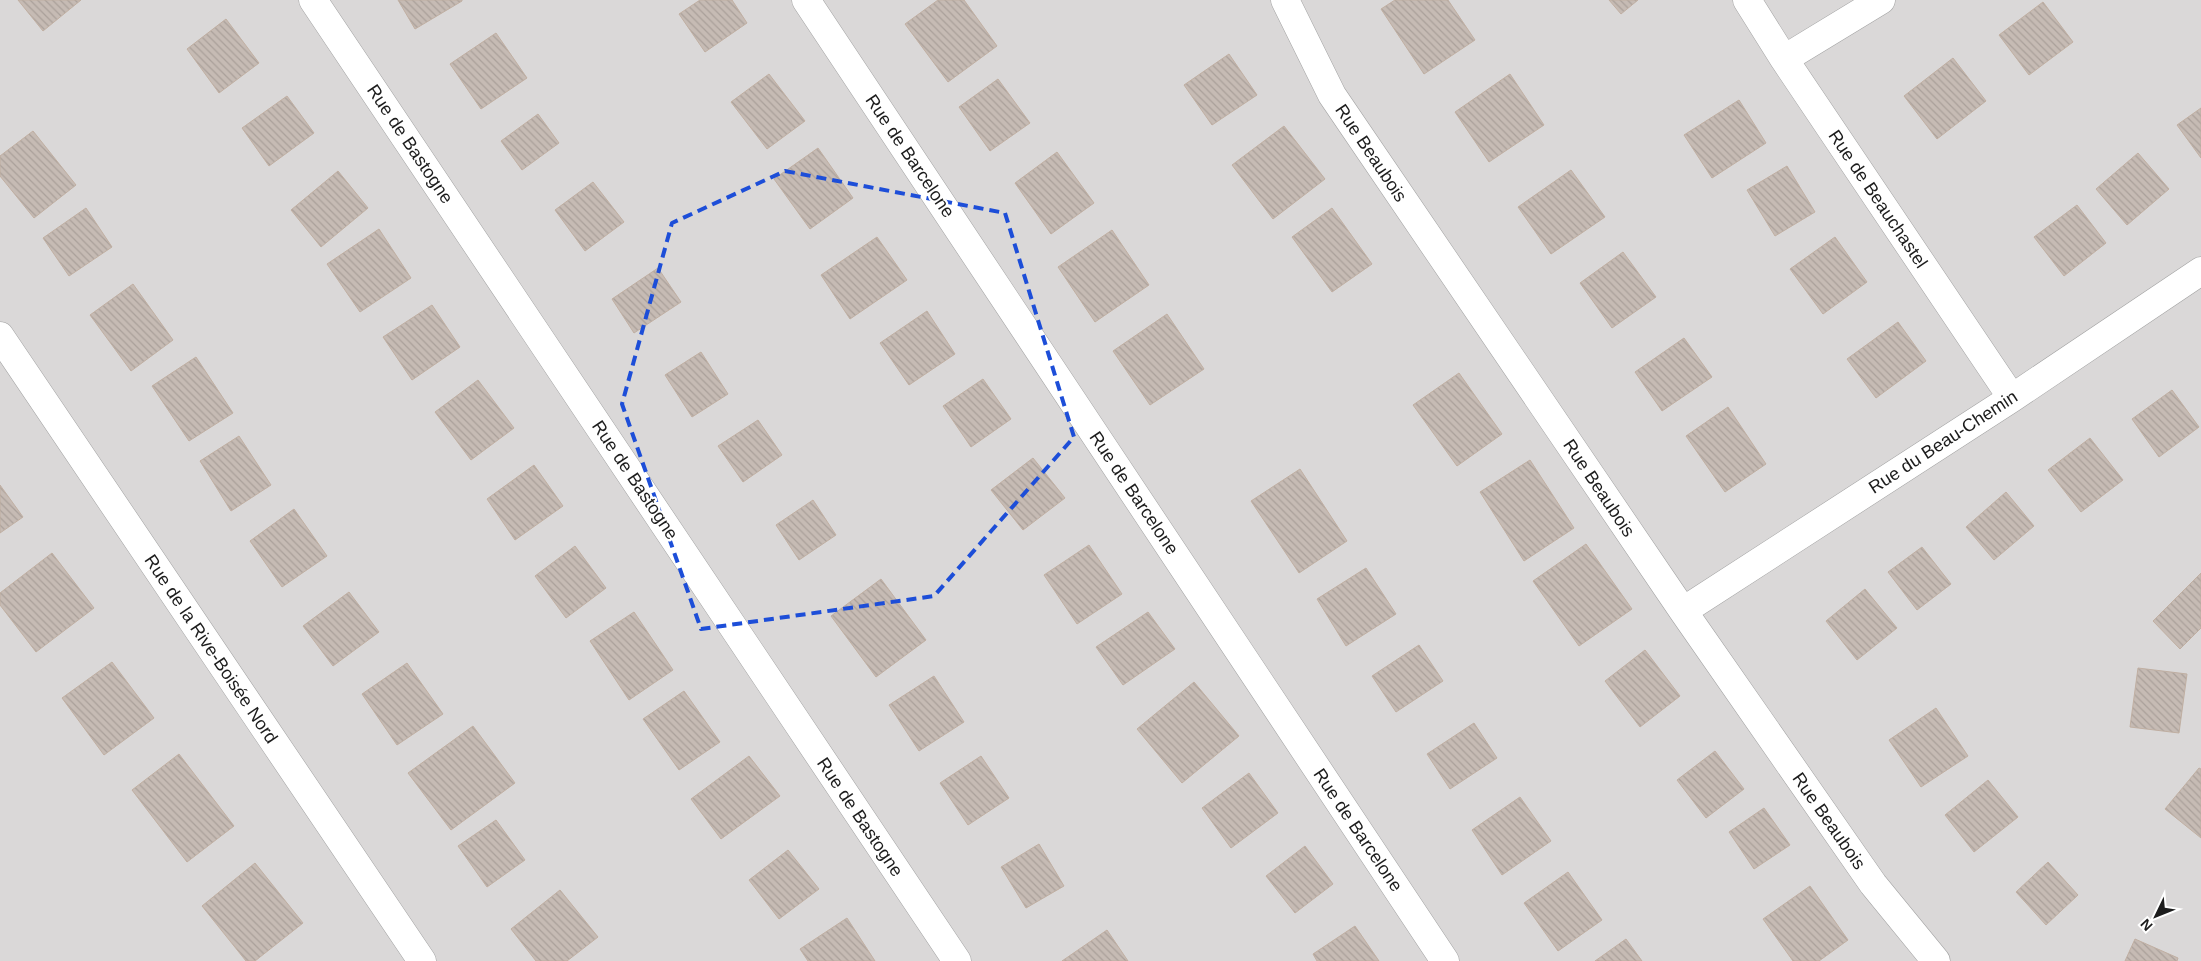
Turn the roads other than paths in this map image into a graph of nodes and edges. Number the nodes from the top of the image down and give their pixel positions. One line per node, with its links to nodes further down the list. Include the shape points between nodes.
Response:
1 (313, 0): 12 (street, Rue de Bastogne)
2 (806, 0): 13 (street, Rue de Barcelone)
3 (1285, 0): 10 (street, Rue Beaubois, via 1332,95)
4 (1747, 0): 6 (street, Rue de Beauchastel)
5 (1881, 0): 6 (street)
6 (1784, 59): 9 (street, Rue de Beauchastel)
7 (2201, 271): 9 (street, Rue du Beau-Chemin)
8 (0, 336): 11 (street, Rue de la Rive-Boisée Nord)
9 (2012, 398): 10 (street, Rue du Beau-Chemin)
10 (1683, 611): 14 (street, Rue Beaubois, via 1873,884)
11 (422, 961)
12 (957, 961)
13 (1445, 961)
14 (1936, 961)

